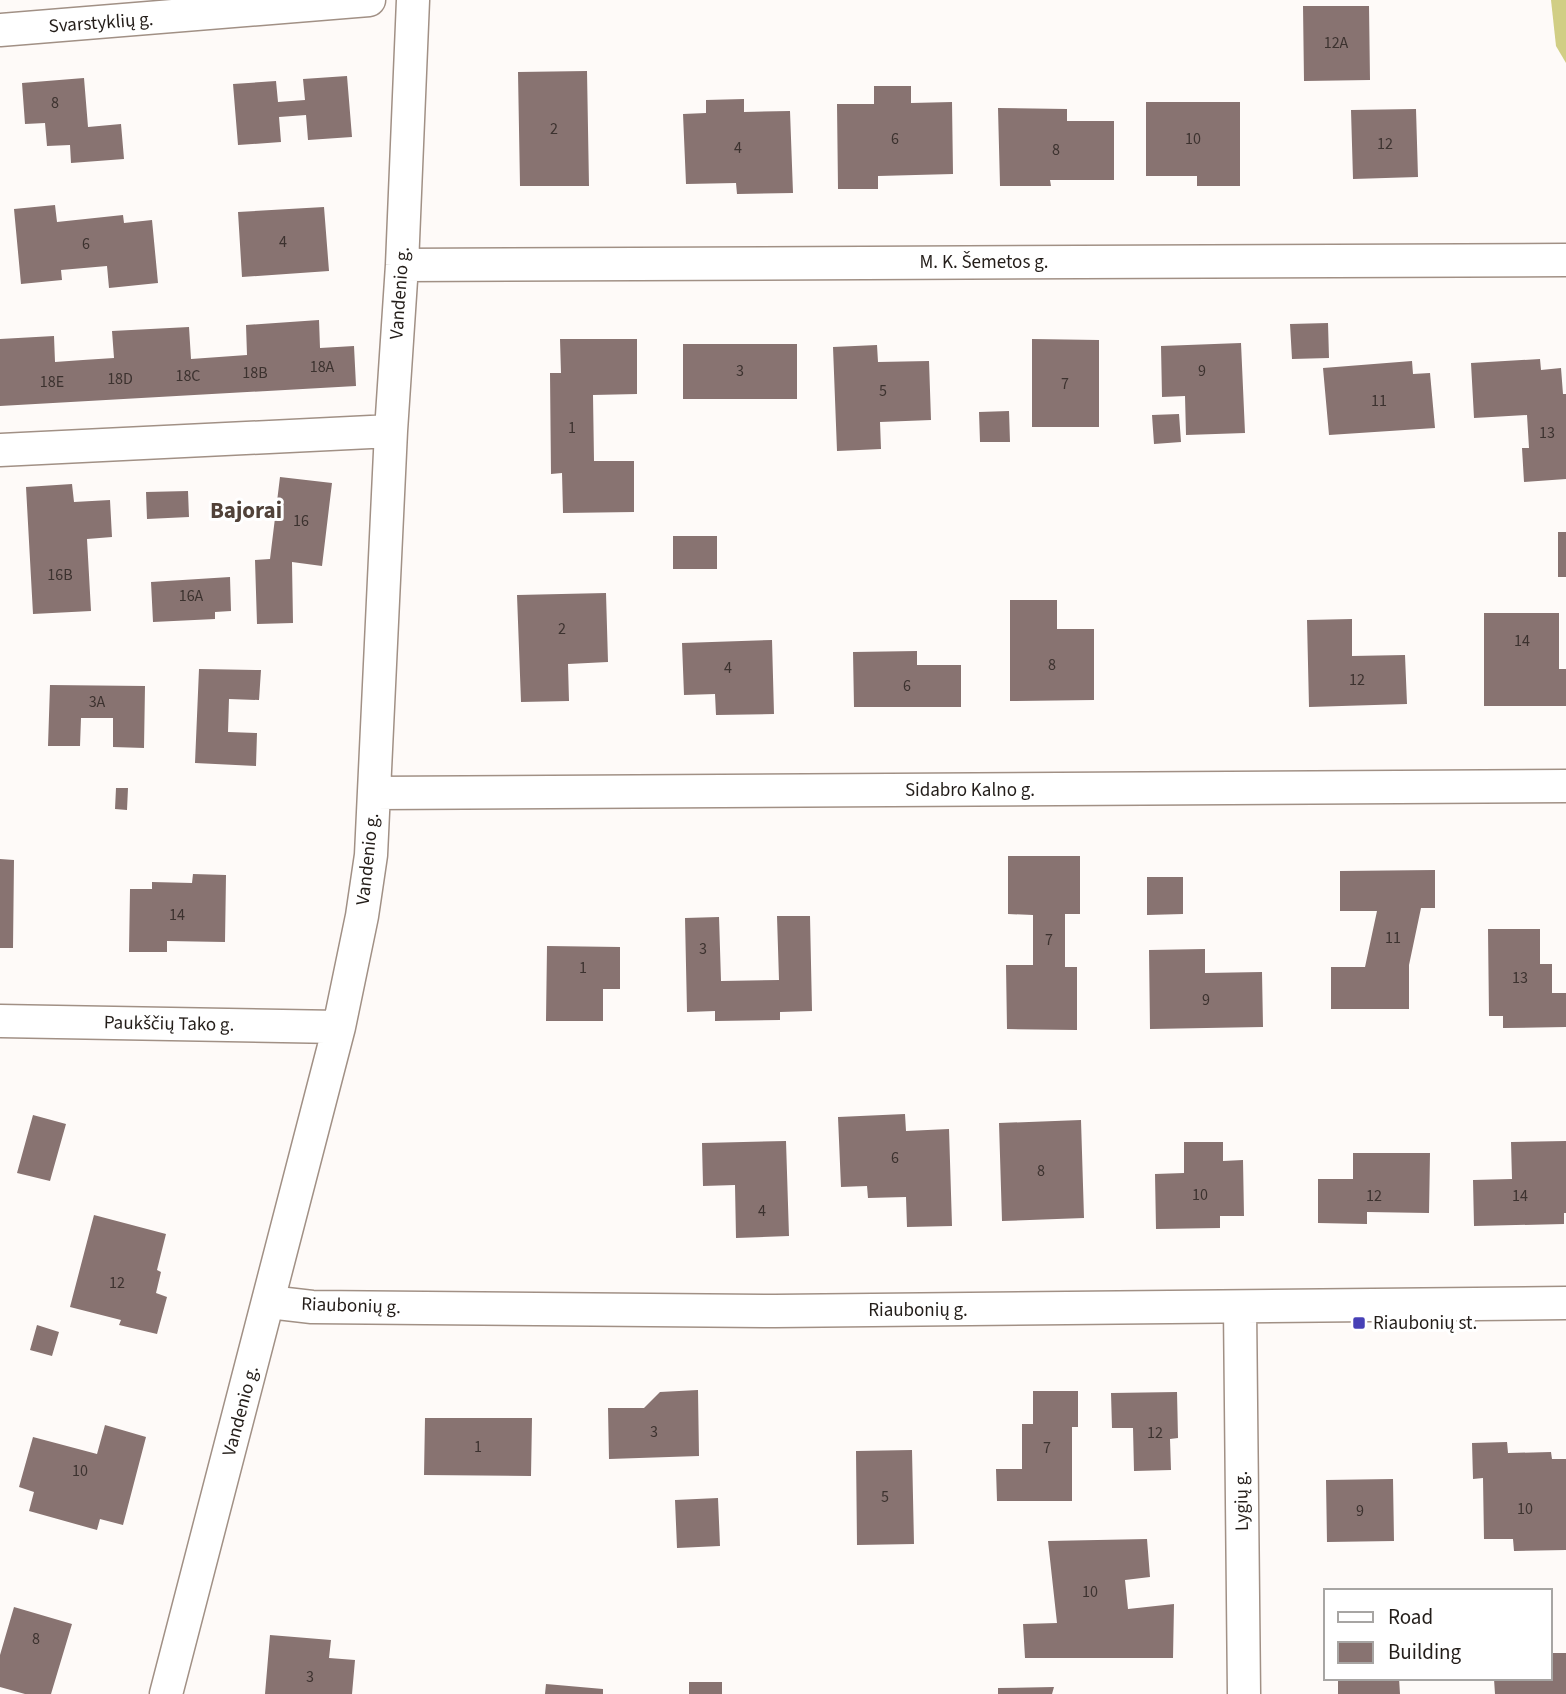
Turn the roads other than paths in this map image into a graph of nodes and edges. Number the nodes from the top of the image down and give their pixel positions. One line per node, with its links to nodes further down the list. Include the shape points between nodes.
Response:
1 (369, 0): 3 (street, Svarstyklių g.)
2 (413, 0): 5 (street, Vandenio g.)
3 (0, 30)
4 (1566, 260): 5 (street, M. K. Šemetos g.)
5 (402, 265): 6 (street, Vandenio g.)
6 (391, 431): 7 (street); 9 (street, Vandenio g.)
7 (0, 450)
8 (1566, 786): 9 (street, Sidabro Kalno g.)
9 (375, 793): 11 (street, Vandenio g., via 362,916)
10 (0, 1021): 11 (street, Paukščių Tako g.)
11 (338, 1027): 12 (street, Vandenio g.)
12 (270, 1302): 14 (street, Riaubonių g., via 312,1307 789,1311); 15 (street, Vandenio g.)
13 (1566, 1303): 14 (street, Riaubonių g.)
14 (1240, 1307): 16 (street, Lygių g.)
15 (166, 1694)
16 (1244, 1694)

